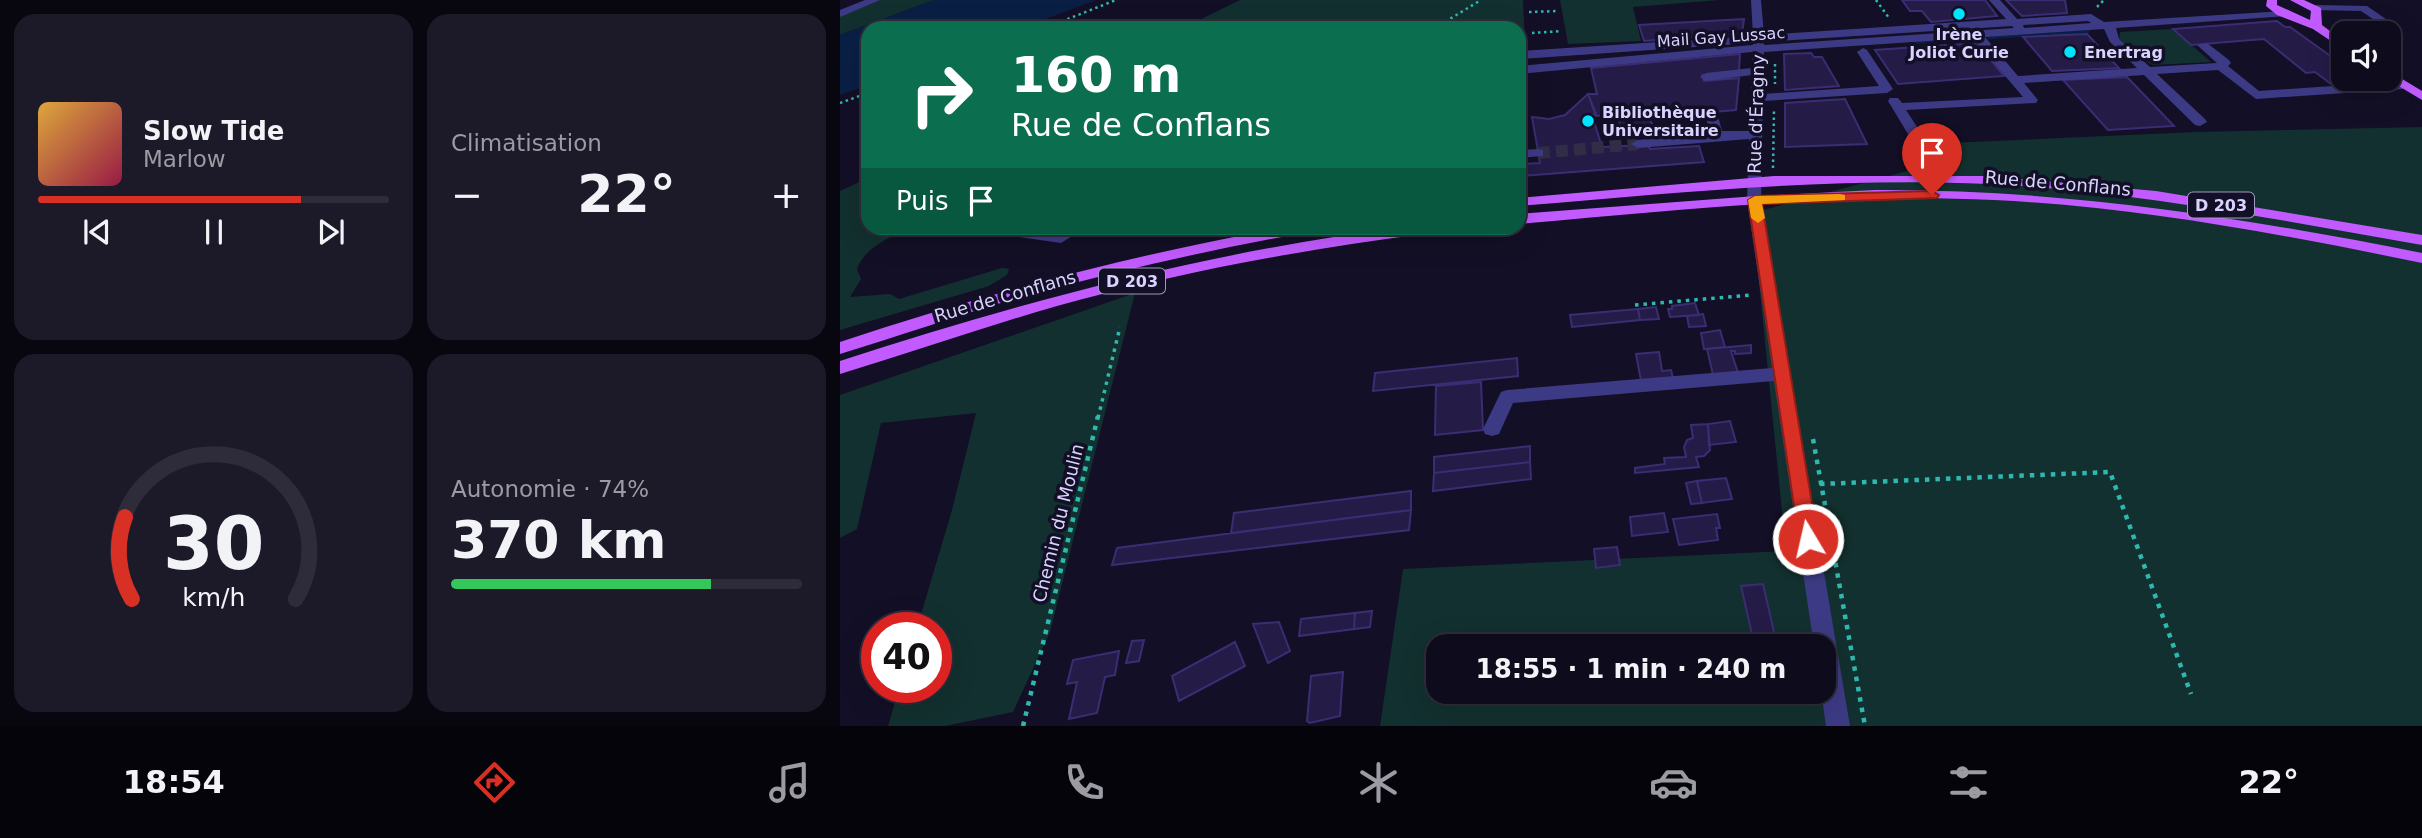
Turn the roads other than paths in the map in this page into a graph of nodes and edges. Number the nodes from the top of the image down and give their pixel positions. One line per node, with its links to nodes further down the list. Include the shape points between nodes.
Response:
1 (875, 0): 6 (street)
2 (1756, 0): 16 (street, Rue d'Éragny)
3 (1994, 0): 10 (street)
4 (2273, 0): 7 (main road, via 2271,6)
5 (2295, 0): 8 (main road)
6 (840, 14)
7 (2288, 15): 8 (main road); 11 (street, Mail Gay Lussac)
8 (2315, 17): 9 (street, via 2363,8); 14 (main road)
9 (2382, 21)
10 (2014, 22): 11 (street, Mail Gay Lussac, via 2091,17); 12 (street); 13 (street, Mail Gay Lussac)
11 (2105, 26): 12 (street, Mail Gay Lussac); 23 (street)
12 (2024, 32): 15 (street, Mail Gay Lussac)
13 (1921, 33): 15 (street, Mail Gay Lussac); 16 (street, Mail Gay Lussac)
14 (2331, 34)
15 (1977, 35): 25 (street)
16 (1758, 44): 19 (street, Mail Gay Lussac); 21 (street, Mail Gay Lussac); 22 (street, Rue d'Éragny)
17 (2203, 45): 20 (street)
18 (1863, 52): 27 (street)
19 (1526, 55)
20 (2225, 63)
21 (1526, 69)
22 (1758, 71): 24 (street); 29 (street, Rue d'Éragny)
23 (2146, 71): 25 (street); 26 (street, via 2221,65 2256,96); 32 (street)
24 (1706, 77)
25 (2016, 80): 30 (street, via 2032,100)
26 (2403, 85): 28 (main road)
27 (1887, 89): 29 (street); 30 (street)
28 (2422, 96)
29 (1757, 98): 33 (street, Rue d'Éragny)
30 (1898, 107): 35 (street)
31 (1712, 116): 34 (street)
32 (2200, 122)
33 (1755, 135): 34 (street); 39 (street, Rue d'Éragny)
34 (1717, 136): 36 (street)
35 (1916, 136)
36 (1638, 144)
37 (1538, 153): 38 (street)
38 (1526, 154)
39 (1754, 191): 40 (main road, Rue de Conflans / D 203); 41 (main road, Rue de Conflans / D 203); 46 (main road, Rue de Conflans / D 203, via 1946,179 2061,185 2205,202); 47 (main road, Rue de Conflans / D 203, via 2057,201 2258,226); 50 (street, Rue d'Éragny)
40 (1526, 202)
41 (1526, 218)
42 (1040, 235): 43 (street)
43 (1066, 235)
44 (1266, 235): 48 (main road, Rue de Conflans / D 203, via 1077,276)
45 (1378, 235): 49 (main road, Rue de Conflans / D 203, via 1296,246 1153,275 1001,316)
46 (2422, 240)
47 (2422, 258)
48 (840, 348)
49 (840, 368)
50 (1782, 374): 51 (street, via 1507,397); 52 (street, Rue d'Éragny)
51 (1492, 429)
52 (1838, 726)

